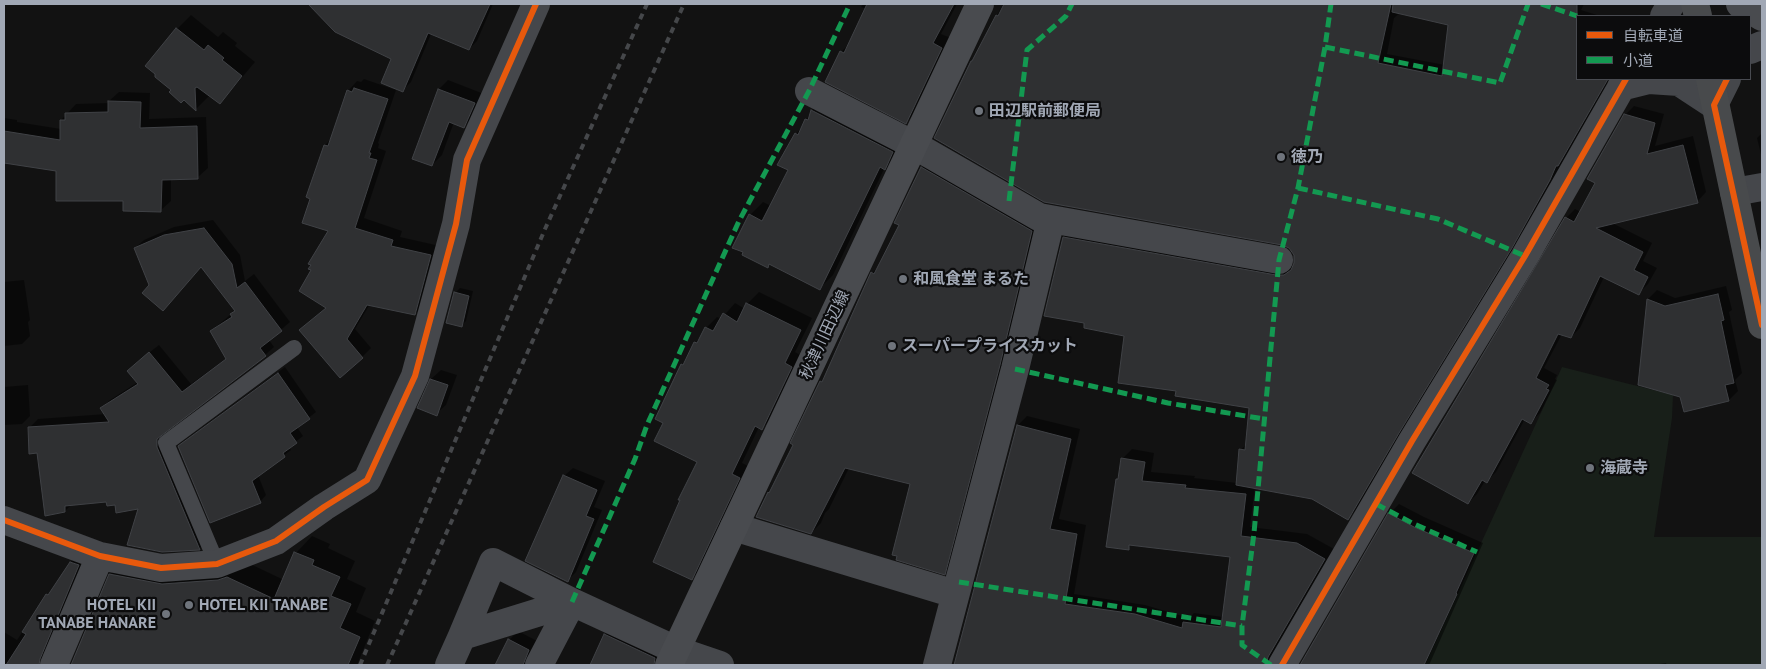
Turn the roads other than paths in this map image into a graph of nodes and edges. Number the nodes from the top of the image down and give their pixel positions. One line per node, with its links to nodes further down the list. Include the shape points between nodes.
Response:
1 (536, 4): 21 (street, via 467,160 456,224 415,376 367,480 276,541)
2 (980, 4): 11 (main road, 秋津川田辺線)
3 (1672, 4): 5 (street)
4 (1740, 4): 6 (main road)
5 (1665, 15)
6 (1762, 16)
7 (1725, 80): 10 (street)
8 (1624, 83): 10 (street, via 1649,80 1679,82); 31 (street)
9 (809, 91): 11 (street)
10 (1712, 92): 13 (main road)
11 (914, 144): 14 (street, via 1009,201 1039,217); 19 (main road, 秋津川田辺線)
12 (1762, 187): 13 (street)
13 (1734, 192): 16 (main road)
14 (1051, 219): 15 (street); 22 (street)
15 (1279, 260)
16 (1762, 325)
17 (294, 348): 21 (lane, via 166,443)
18 (4, 520): 20 (street)
19 (734, 527): 22 (street); 25 (main road, 秋津川田辺線)
20 (100, 556): 21 (street, via 161,568); 26 (street)
21 (217, 564)
22 (955, 594): 30 (street)
23 (572, 602): 24 (street); 24 (street, via 493,562); 25 (street); 28 (street)
24 (462, 636): 27 (street)
25 (673, 658): 29 (street)
26 (54, 665)
27 (449, 665)
28 (539, 665)
29 (720, 665)
30 (937, 665)
31 (1282, 665)

